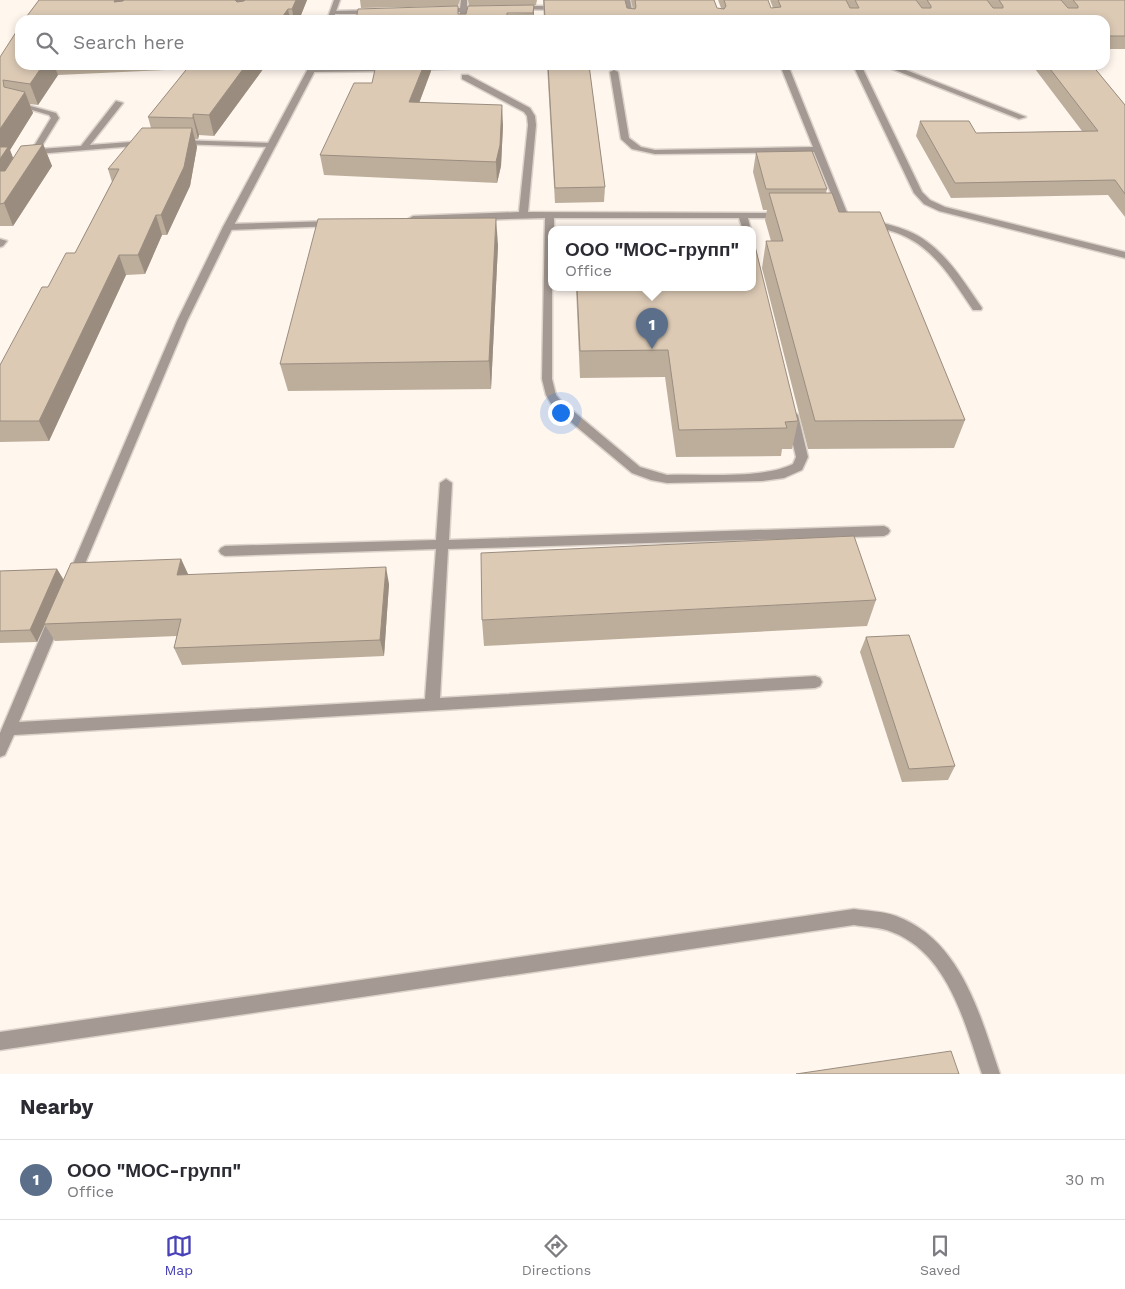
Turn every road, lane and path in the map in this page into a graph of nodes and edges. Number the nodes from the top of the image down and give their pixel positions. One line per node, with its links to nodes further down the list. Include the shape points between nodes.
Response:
1 (337, 0): 13 (street)
2 (464, 0): 10 (street)
3 (537, 0): 7 (street)
4 (628, 3): 5 (street)
5 (618, 7)
6 (510, 8): 7 (street)
7 (537, 8): 8 (street, via 550,11)
8 (570, 8)
9 (492, 9): 10 (street)
10 (464, 10): 12 (street); 15 (street)
11 (378, 12): 14 (street)
12 (434, 12)
13 (331, 15)
14 (343, 15)
15 (464, 15)
16 (311, 70): 27 (street)
17 (786, 70): 29 (street)
18 (859, 70): 41 (street, via 918,193 927,202 942,209)
19 (899, 70): 24 (street)
20 (614, 72): 29 (street, via 625,139 638,149 655,152)
21 (465, 77): 32 (street, via 527,110 531,116)
22 (119, 103): 28 (street)
23 (16, 104): 30 (street, via 52,113 55,118)
24 (1022, 117)
25 (156, 142): 28 (street)
26 (170, 142): 27 (street)
27 (272, 145): 38 (street)
28 (84, 147): 30 (street)
29 (817, 149): 43 (street, via 848,217 911,235 928,245)
30 (35, 152): 31 (street)
31 (25, 168)
32 (523, 215): 33 (street); 36 (street)
33 (550, 215): 34 (street); 39 (street)
34 (743, 215): 35 (street); 40 (street)
35 (789, 215)
36 (407, 220)
37 (340, 224): 38 (street)
38 (228, 226): 49 (street, via 182,321)
39 (550, 226)
40 (745, 226)
41 (1125, 254)
42 (549, 291): 44 (street, via 547,379 551,395 557,404 636,470 667,479 784,474 798,467 802,457)
43 (977, 308)
44 (789, 401)
45 (446, 483): 47 (street)
46 (884, 531): 47 (street)
47 (442, 544): 48 (street); 52 (street)
48 (225, 551)
49 (71, 582)
50 (62, 605): 53 (street)
51 (815, 682): 52 (street)
52 (432, 704): 53 (street)
53 (9, 729): 54 (street)
54 (0, 750)
55 (0, 1041): 56 (street, via 854,917 898,925 933,948 962,993)
56 (992, 1074)

